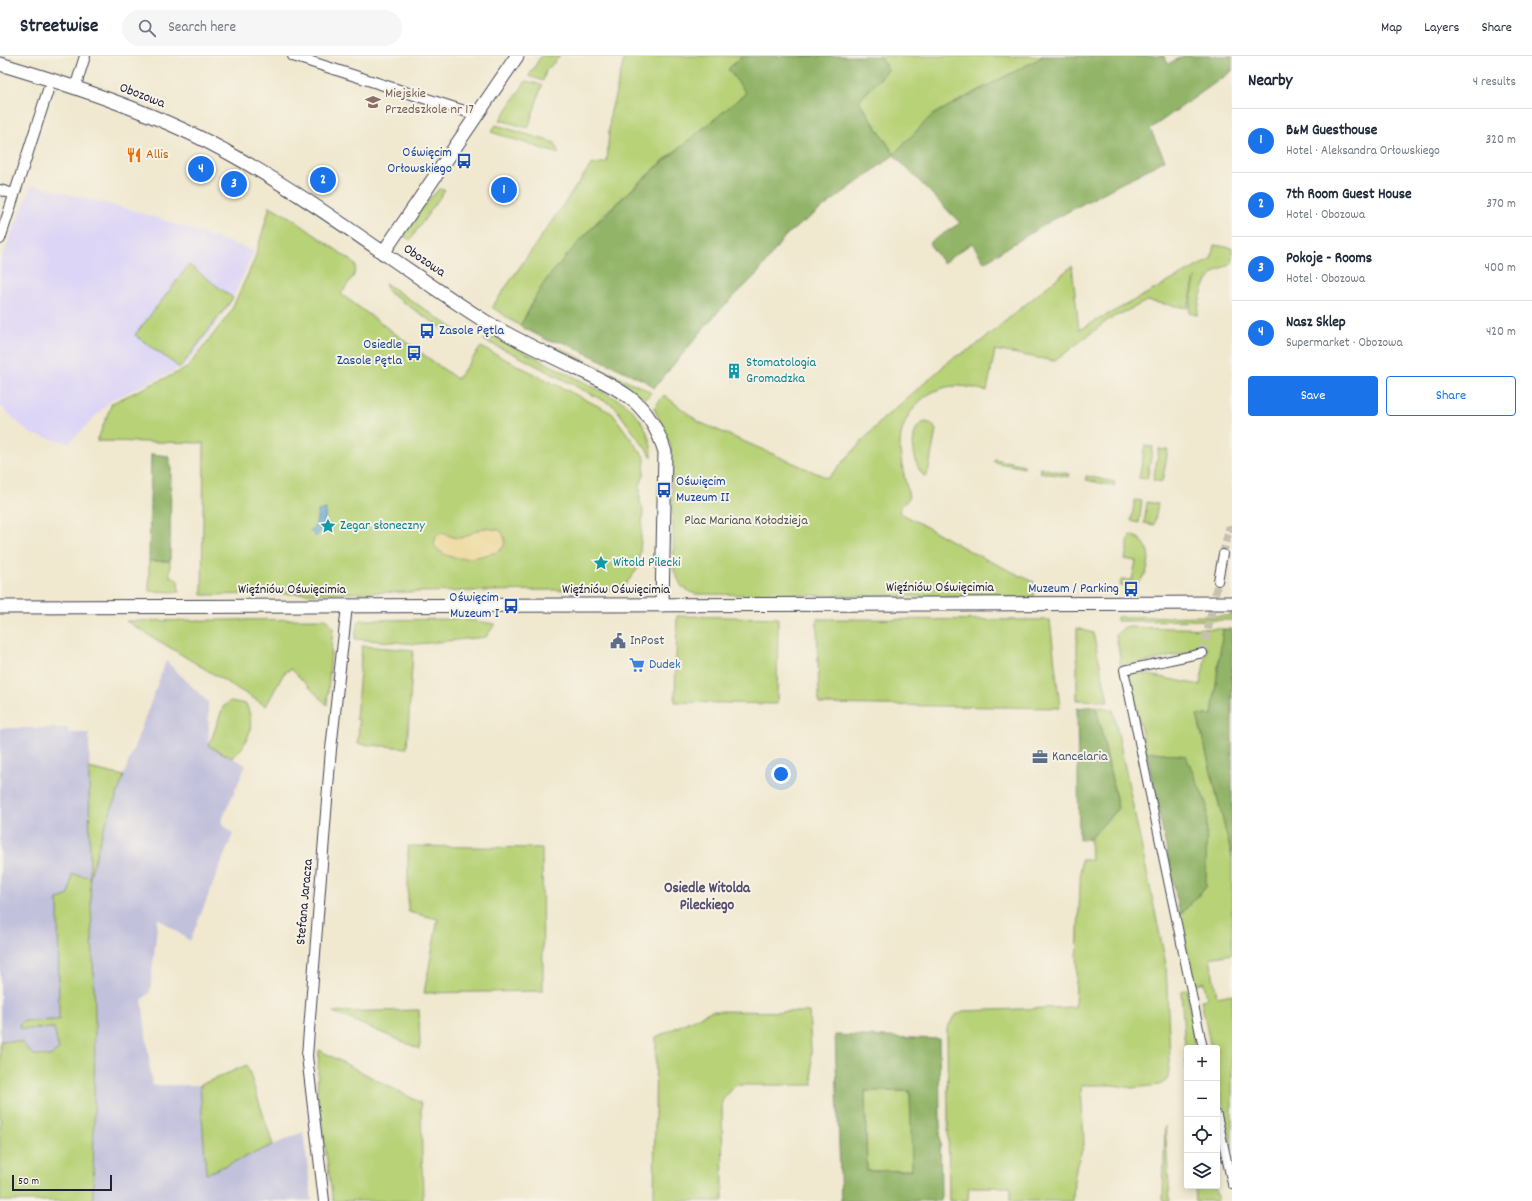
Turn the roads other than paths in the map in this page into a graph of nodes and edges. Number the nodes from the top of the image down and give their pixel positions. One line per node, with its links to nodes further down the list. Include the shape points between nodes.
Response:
1 (85, 56): 5 (street)
2 (293, 56): 7 (street)
3 (517, 56): 7 (street)
4 (0, 64): 5 (street, Obozowa)
5 (75, 88): 11 (street, Obozowa, via 174,126 232,154 296,193)
6 (48, 90): 9 (street)
7 (478, 115): 11 (street)
8 (0, 190): 9 (street)
9 (14, 194): 10 (street)
10 (0, 239)
11 (383, 253): 15 (street, Obozowa, via 482,319 607,383 630,398 648,416 666,452)
12 (1223, 554): 13 (street)
13 (1218, 581)
14 (1232, 603): 15 (street, Więźniów Oświęcimia)
15 (662, 605): 16 (street, Więźniów Oświęcimia)
16 (347, 606): 17 (street, Więźniów Oświęcimia); 22 (street, Stefana Jaracza, via 331,749 306,1056)
17 (0, 607)
18 (1203, 653): 19 (street, via 1124,670)
19 (1202, 1045)
20 (1217, 1117): 21 (street)
21 (1232, 1184)
22 (324, 1201)

